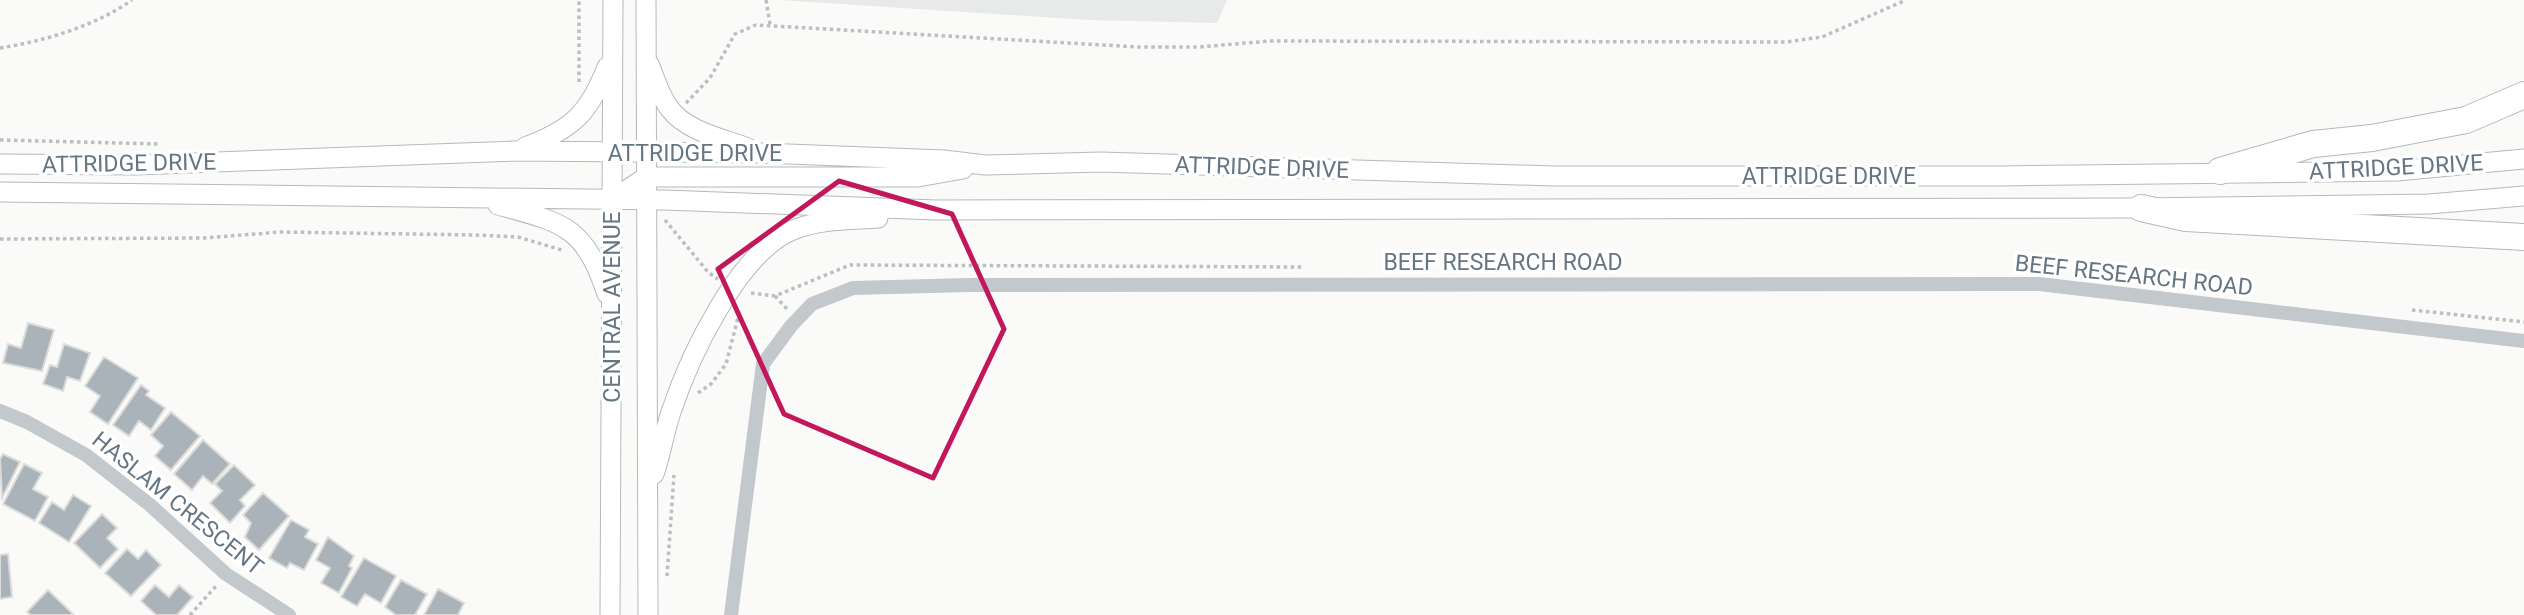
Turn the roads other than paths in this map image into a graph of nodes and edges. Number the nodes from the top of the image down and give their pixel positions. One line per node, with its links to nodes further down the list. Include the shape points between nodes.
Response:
1 (613, 0): 3 (main road, CENTRAL AVENUE)
2 (646, 0): 4 (main road, CENTRAL AVENUE)
3 (611, 56): 6 (main road, via 593,100 579,117 546,139); 7 (main road, CENTRAL AVENUE)
4 (646, 57): 8 (main road, CENTRAL AVENUE); 9 (main road, via 674,114)
5 (2524, 95): 13 (highway, via 2466,120 2313,144)
6 (514, 151): 7 (main road, ATTRIDGE DRIVE); 11 (main road, ATTRIDGE DRIVE, via 136,165)
7 (612, 153): 8 (main road, ATTRIDGE DRIVE); 18 (main road, CENTRAL AVENUE)
8 (647, 153): 9 (main road, ATTRIDGE DRIVE); 14 (main road, CENTRAL AVENUE)
9 (762, 153): 12 (main road, ATTRIDGE DRIVE)
10 (2524, 159): 13 (main road, ATTRIDGE DRIVE, via 2397,171)
11 (0, 164)
12 (985, 165): 13 (main road, ATTRIDGE DRIVE, via 1101,162 1553,176); 14 (main road, via 918,177)
13 (2220, 171)
14 (646, 177): 18 (main road); 19 (main road, CENTRAL AVENUE)
15 (0, 192): 17 (main road, ATTRIDGE DRIVE)
16 (2524, 196): 20 (main road, ATTRIDGE DRIVE, via 2430,204)
17 (470, 198): 18 (main road, ATTRIDGE DRIVE); 23 (main road, via 552,220 568,229 592,254)
18 (612, 200): 19 (main road, ATTRIDGE DRIVE); 23 (main road, CENTRAL AVENUE)
19 (646, 200): 21 (main road, ATTRIDGE DRIVE); 26 (main road, CENTRAL AVENUE)
20 (2141, 208): 21 (main road, ATTRIDGE DRIVE); 22 (highway, via 2186,218)
21 (936, 210): 26 (main road, via 826,221 794,229 757,253 732,286 678,393)
22 (2524, 237)
23 (612, 308): 28 (main road, CENTRAL AVENUE)
24 (2524, 341): 30 (street, BEEF RESEARCH ROAD, via 2039,284 853,288 811,304 764,364)
25 (0, 411): 27 (street, HASLAM CRESCENT, via 86,455 226,574)
26 (648, 489): 29 (main road, CENTRAL AVENUE)
27 (289, 615)
28 (610, 615)
29 (648, 615)
30 (731, 615)

